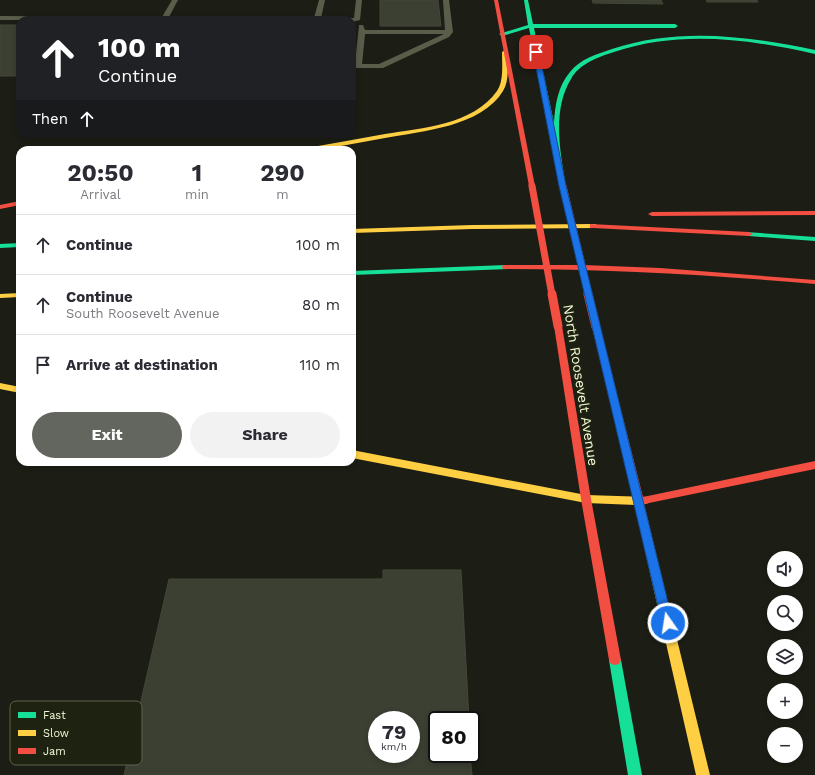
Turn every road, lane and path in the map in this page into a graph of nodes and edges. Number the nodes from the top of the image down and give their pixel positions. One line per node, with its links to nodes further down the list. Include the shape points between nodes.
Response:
1 (175, 0): 7 (lane)
2 (322, 0): 8 (lane)
3 (359, 0): 11 (lane)
4 (446, 0): 15 (lane)
5 (496, 0): 16 (highway, North Roosevelt Avenue)
6 (526, 0): 12 (highway)
7 (166, 16)
8 (317, 16)
9 (0, 18): 10 (lane)
10 (16, 18)
11 (357, 20): 14 (lane)
12 (531, 26): 13 (highway); 16 (highway); 22 (highway)
13 (681, 26)
14 (362, 32): 15 (lane); 19 (lane)
15 (449, 32): 20 (lane, via 447,36 380,66)
16 (502, 34): 17 (highway, North Roosevelt Avenue)
17 (505, 52): 21 (highway, via 501,90 490,103 474,113 437,126); 45 (highway, North Roosevelt Avenue, bridge, via 558,326)
18 (815, 52): 22 (highway, via 746,39 694,36 619,46 588,60 574,70 565,83 558,106)
19 (356, 61)
20 (356, 66)
21 (330, 146)
22 (556, 156): 46 (highway, North Roosevelt Avenue, bridge)
23 (16, 204): 24 (highway)
24 (0, 207)
25 (815, 213): 26 (highway)
26 (646, 214)
27 (577, 215): 30 (highway)
28 (530, 216): 29 (highway)
29 (546, 216)
30 (561, 216)
31 (439, 219): 32 (highway)
32 (356, 226)
33 (356, 231): 34 (highway, via 491,226 592,226)
34 (815, 239)
35 (16, 245): 36 (highway)
36 (0, 246)
37 (356, 273): 38 (highway, via 493,266 562,266 661,270)
38 (815, 282)
39 (16, 295): 40 (highway)
40 (0, 296)
41 (0, 386): 42 (highway)
42 (16, 389)
43 (356, 455): 45 (highway)
44 (815, 465): 46 (highway)
45 (586, 499): 46 (highway); 47 (highway, North Roosevelt Avenue)
46 (639, 501): 48 (highway, North Roosevelt Avenue)
47 (635, 775)
48 (703, 775)

